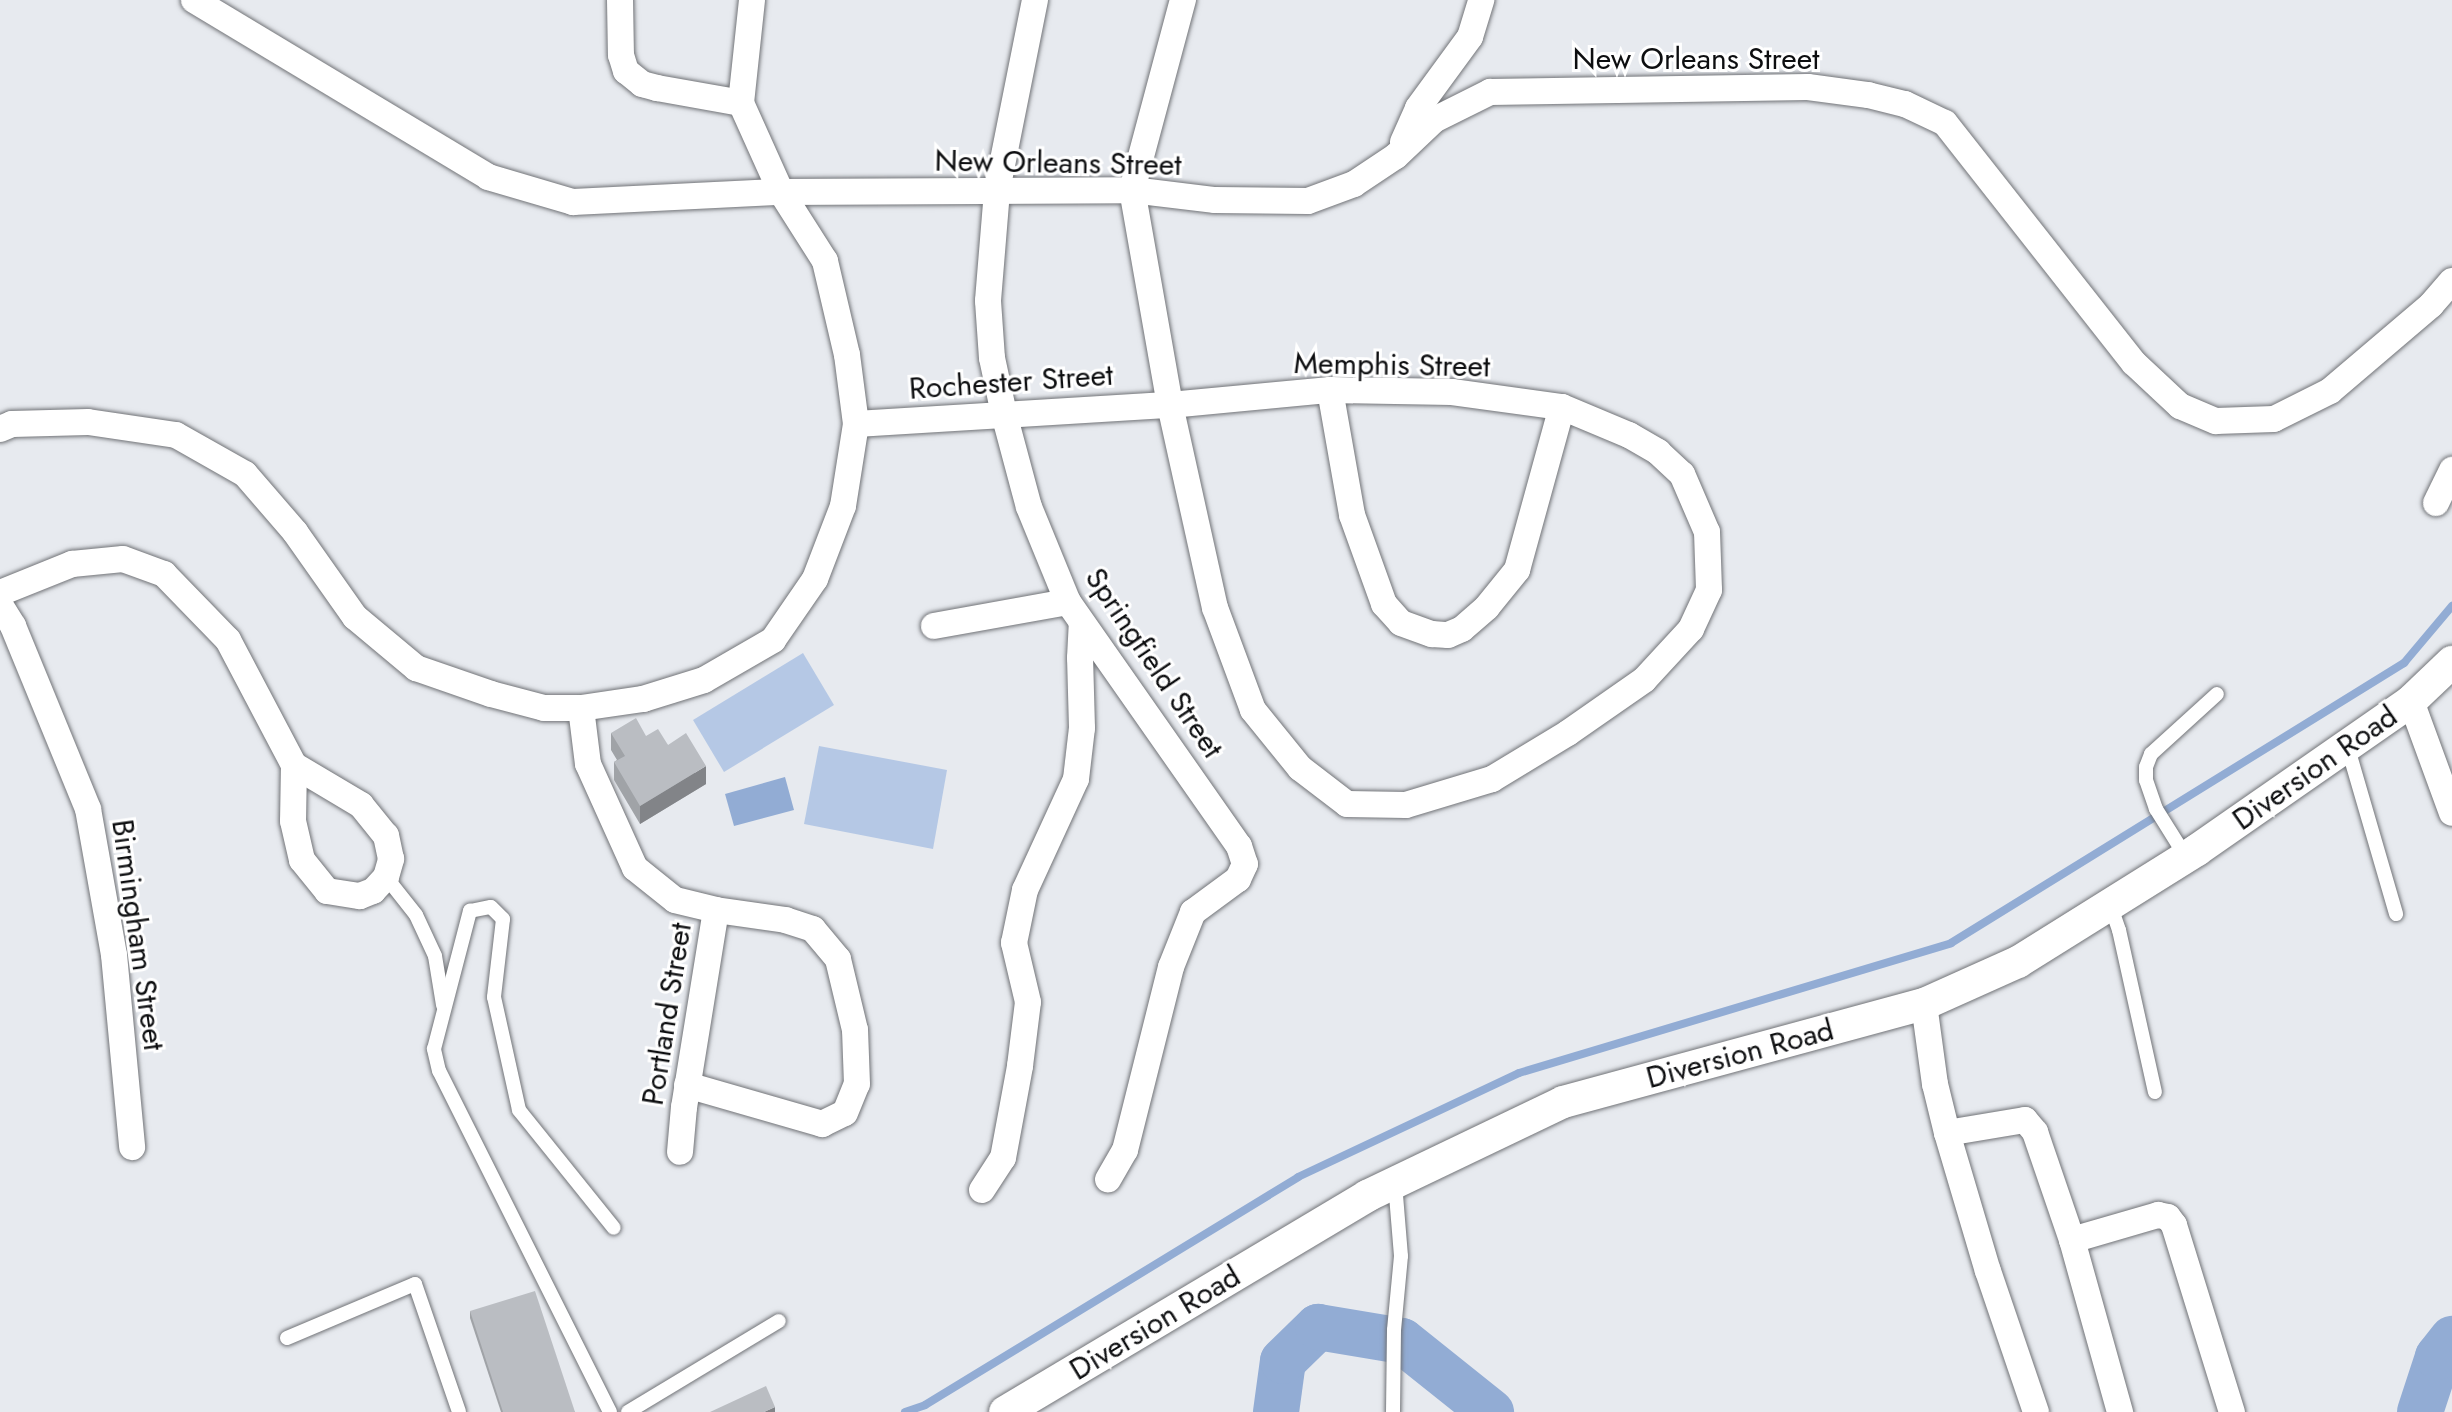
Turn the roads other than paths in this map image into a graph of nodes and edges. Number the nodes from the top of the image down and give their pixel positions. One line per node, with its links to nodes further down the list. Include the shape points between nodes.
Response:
1 (194, 0): 11 (street, New Orleans Street, via 488,177 573,202)
2 (620, 0): 7 (street, via 626,71 642,84)
3 (752, 0): 7 (street)
4 (1035, 0): 10 (street, Springfield Street)
5 (1183, 0): 9 (street, Memphis Street)
6 (1481, 0): 8 (street, via 1470,37 1418,108)
7 (741, 103): 11 (street)
8 (1396, 156): 9 (street, New Orleans Street, via 1354,184 1308,201 1215,200); 12 (street, New Orleans Street, via 1434,120 1490,92 1808,87 1905,104 1945,123 2134,363 2180,406 2216,421 2274,419 2330,391)
9 (1132, 190): 10 (street, New Orleans Street); 14 (street, Memphis Street)
10 (997, 191): 11 (street, New Orleans Street); 16 (street, Springfield Street, via 988,301 992,358)
11 (781, 192): 17 (street, via 825,261 847,355)
12 (2452, 281)
13 (1330, 390): 14 (street, Memphis Street); 15 (street, Memphis Street, via 1452,392); 15 (street, via 1352,515 1384,604 1401,623 1432,634 1462,629 1517,570)
14 (1170, 405): 15 (street, Memphis Street, via 1215,608 1253,710 1300,768 1347,804 1406,805 1492,779 1631,689 1691,629 1709,590 1707,532 1682,474 1629,435); 16 (street, Rochester Street)
15 (1562, 407)
16 (1004, 414): 17 (street, Rochester Street); 22 (street, Springfield Street, via 1029,507)
17 (856, 424): 29 (street, via 843,506 815,579 773,640 704,680 643,699)
18 (0, 429): 29 (street, via 12,424 88,422 176,435 245,474 295,532 355,617 416,668 530,704)
19 (2452, 470): 20 (street)
20 (2436, 503)
21 (0, 593): 31 (street, via 72,564 123,559 164,574 228,640)
22 (1068, 602): 24 (street, Springfield Street); 25 (street)
23 (0, 605): 43 (street, Birmingham Street, via 88,809 114,955)
24 (1082, 624): 45 (street, Springfield Street, via 1239,846 1245,864 1238,879 1193,912 1171,967 1125,1150); 47 (street, via 1082,728 1076,779 1025,890 1014,943 1028,1002 1020,1066 1003,1158)
25 (934, 626)
26 (2452, 662): 28 (street, Diversion Road)
27 (2217, 694): 33 (lane, via 2151,754 2146,780)
28 (2411, 701): 30 (street, Diversion Road); 32 (street)
29 (581, 708): 36 (street, Portland Street, via 588,764 635,868 675,900)
30 (2347, 745): 33 (street, Diversion Road); 37 (lane)
31 (294, 765): 34 (street, via 361,805 386,836 391,859); 34 (street, via 293,821 302,860 313,877 327,891 360,896)
32 (2452, 813)
33 (2178, 845): 35 (street, Diversion Road)
34 (386, 877): 39 (lane, via 416,915 435,956)
35 (2110, 904): 38 (street, Diversion Road, via 2018,962); 41 (lane)
36 (716, 910): 40 (street, Portland Street); 40 (street, via 813,929 838,959 855,1030 857,1084 845,1113 822,1124)
37 (2396, 914)
38 (1924, 1004): 42 (street); 46 (street, Diversion Road, via 1563,1102)
39 (444, 1009): 48 (lane, via 470,911 491,907 503,919 494,997 519,1110); 53 (lane, via 434,1049 439,1071)
40 (687, 1085): 44 (street, Portland Street)
41 (2155, 1092)
42 (1947, 1133): 49 (street, via 2025,1120 2035,1132); 57 (street)
43 (132, 1147)
44 (680, 1152)
45 (1108, 1179)
46 (1395, 1183): 55 (street, Diversion Road); 56 (lane, via 1401,1256)
47 (982, 1190)
48 (614, 1228)
49 (2072, 1240): 58 (street); 59 (street, via 2158,1215 2168,1217)
50 (779, 1321): 54 (lane)
51 (287, 1338): 52 (lane, via 415,1284)
52 (459, 1412)
53 (610, 1412)
54 (628, 1412)
55 (1005, 1412)
56 (1393, 1412)
57 (2036, 1412)
58 (2120, 1412)
59 (2232, 1412)

